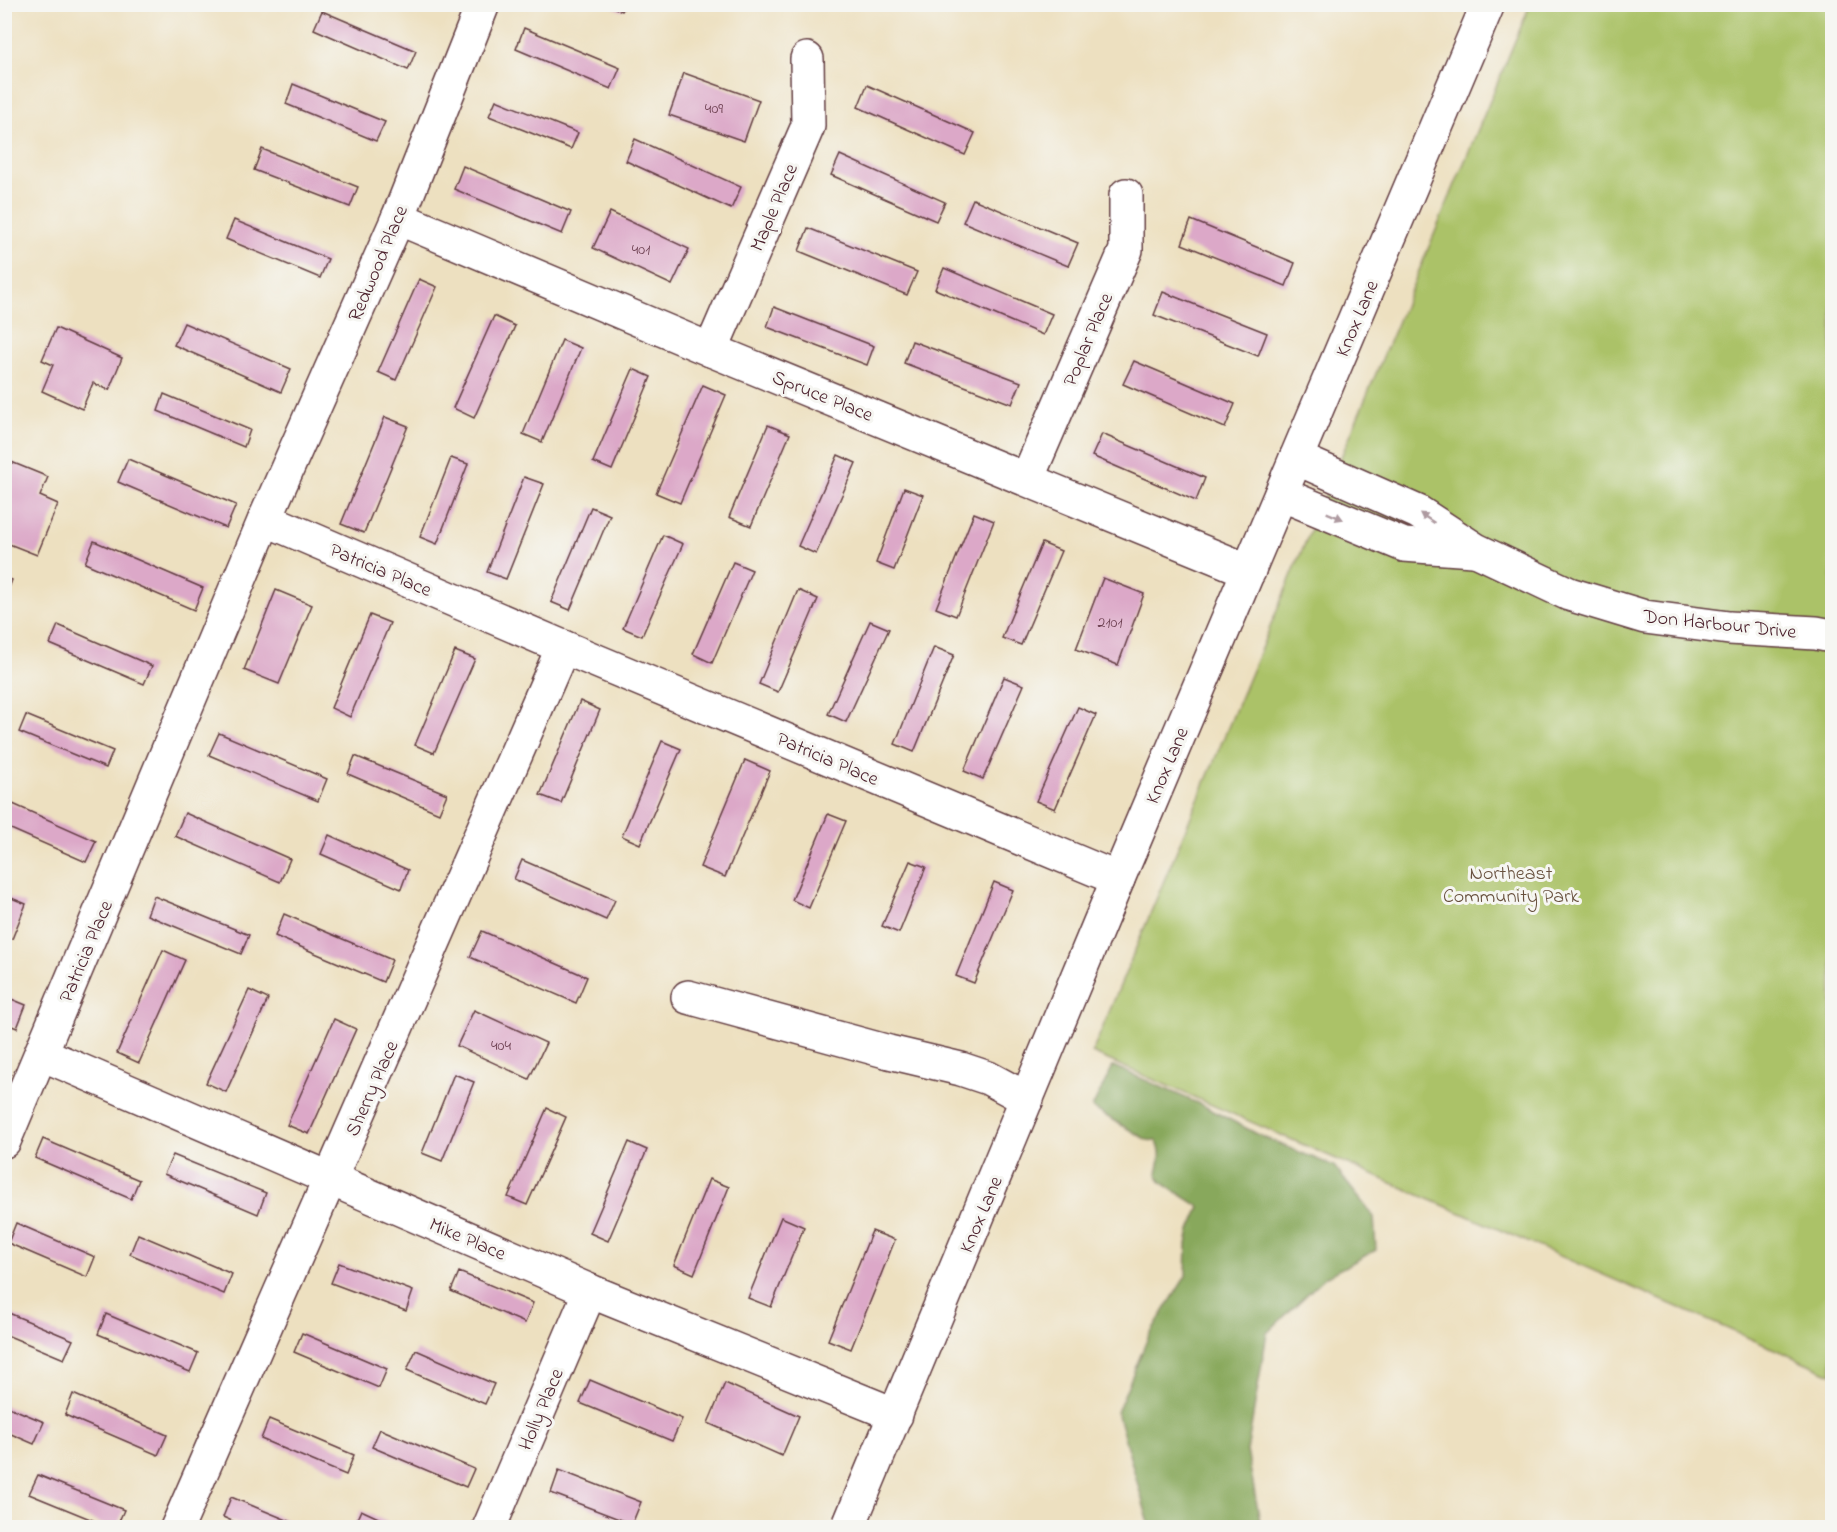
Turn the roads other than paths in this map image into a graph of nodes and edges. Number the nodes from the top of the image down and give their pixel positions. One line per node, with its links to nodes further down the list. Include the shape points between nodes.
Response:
1 (483, 4): 5 (street, Redwood Place)
2 (1488, 4): 7 (street, Knox Lane)
3 (807, 59): 6 (street, Maple Place, via 808,126)
4 (1126, 195): 8 (street, Poplar Place, via 1125,250)
5 (398, 218): 6 (street, Spruce Place); 10 (street, Redwood Place)
6 (711, 350): 8 (street, Spruce Place)
7 (1296, 458): 9 (street, Knox Lane); 11 (street, Don Harbour Drive, one-way to 7, via 1418,512)
8 (1027, 479): 12 (street, Spruce Place)
9 (1281, 494): 11 (street, Don Harbour Drive, one-way to 11, via 1404,545); 12 (street, Knox Lane)
10 (265, 519): 14 (street, Patricia Place); 17 (street, Patricia Place)
11 (1476, 550): 13 (street, Don Harbour Drive, via 1569,594 1645,617)
12 (1249, 571): 15 (street, Knox Lane)
13 (1833, 636)
14 (563, 647): 15 (street, Patricia Place); 20 (street, Sherry Place)
15 (1118, 879): 18 (street, Knox Lane)
16 (688, 997): 18 (street, via 961,1069)
17 (42, 1054): 19 (street, Patricia Place); 20 (street, Mike Place)
18 (1028, 1099): 22 (street, Knox Lane)
19 (4, 1141)
20 (331, 1179): 21 (street, Mike Place); 23 (street, Sherry Place)
21 (590, 1291): 22 (street, Mike Place); 24 (street, Holly Place)
22 (896, 1415): 25 (street, Knox Lane)
23 (177, 1527)
24 (489, 1527)
25 (848, 1527)

